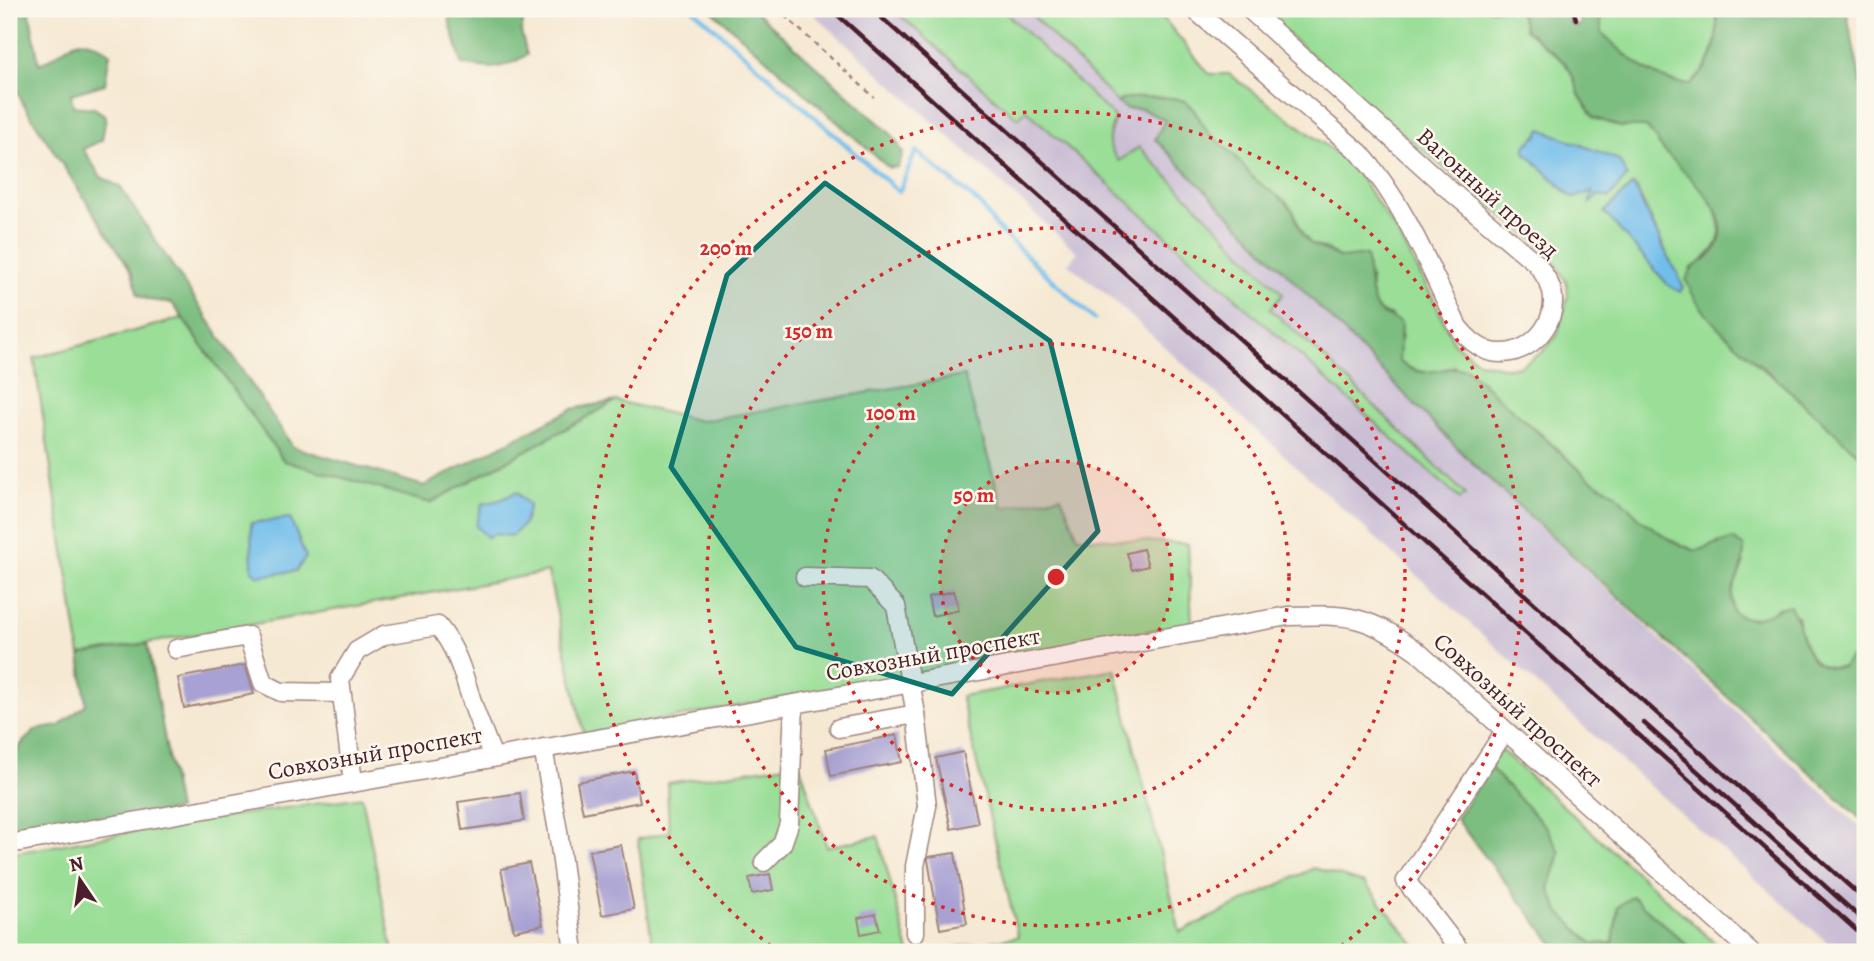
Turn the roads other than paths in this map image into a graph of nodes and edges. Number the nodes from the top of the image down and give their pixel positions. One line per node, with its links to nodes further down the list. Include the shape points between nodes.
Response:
1 (1194, 9): 2 (street, Вагонный проезд, via 1378,173 1408,219 1458,327 1470,342 1489,351 1507,352 1536,340 1552,310 1552,292 1536,262)
2 (1249, 9)
3 (805, 577): 5 (street, via 870,579 896,607)
4 (176, 649): 6 (street, via 248,636 263,682 281,692)
5 (910, 683): 7 (street, Совхозный проспект); 8 (street); 10 (street, Совхозный проспект, via 1288,617 1324,615 1359,618 1387,630 1417,651)
6 (341, 693): 12 (street, via 340,679 357,651 384,635 438,626 466,675); 13 (street)
7 (794, 704): 11 (street, Совхозный проспект); 15 (street, via 789,824 782,844)
8 (916, 714): 9 (street); 16 (street, via 927,806 915,866)
9 (839, 728)
10 (1505, 731): 18 (street, via 1406,881); 19 (street, Совхозный проспект)
11 (543, 748): 12 (street, Совхозный проспект); 17 (street)
12 (493, 757): 13 (street, Совхозный проспект)
13 (353, 782): 14 (street, Совхозный проспект)
14 (9, 844)
15 (764, 862)
16 (915, 933)
17 (575, 952)
18 (1461, 952)
19 (1751, 952)

